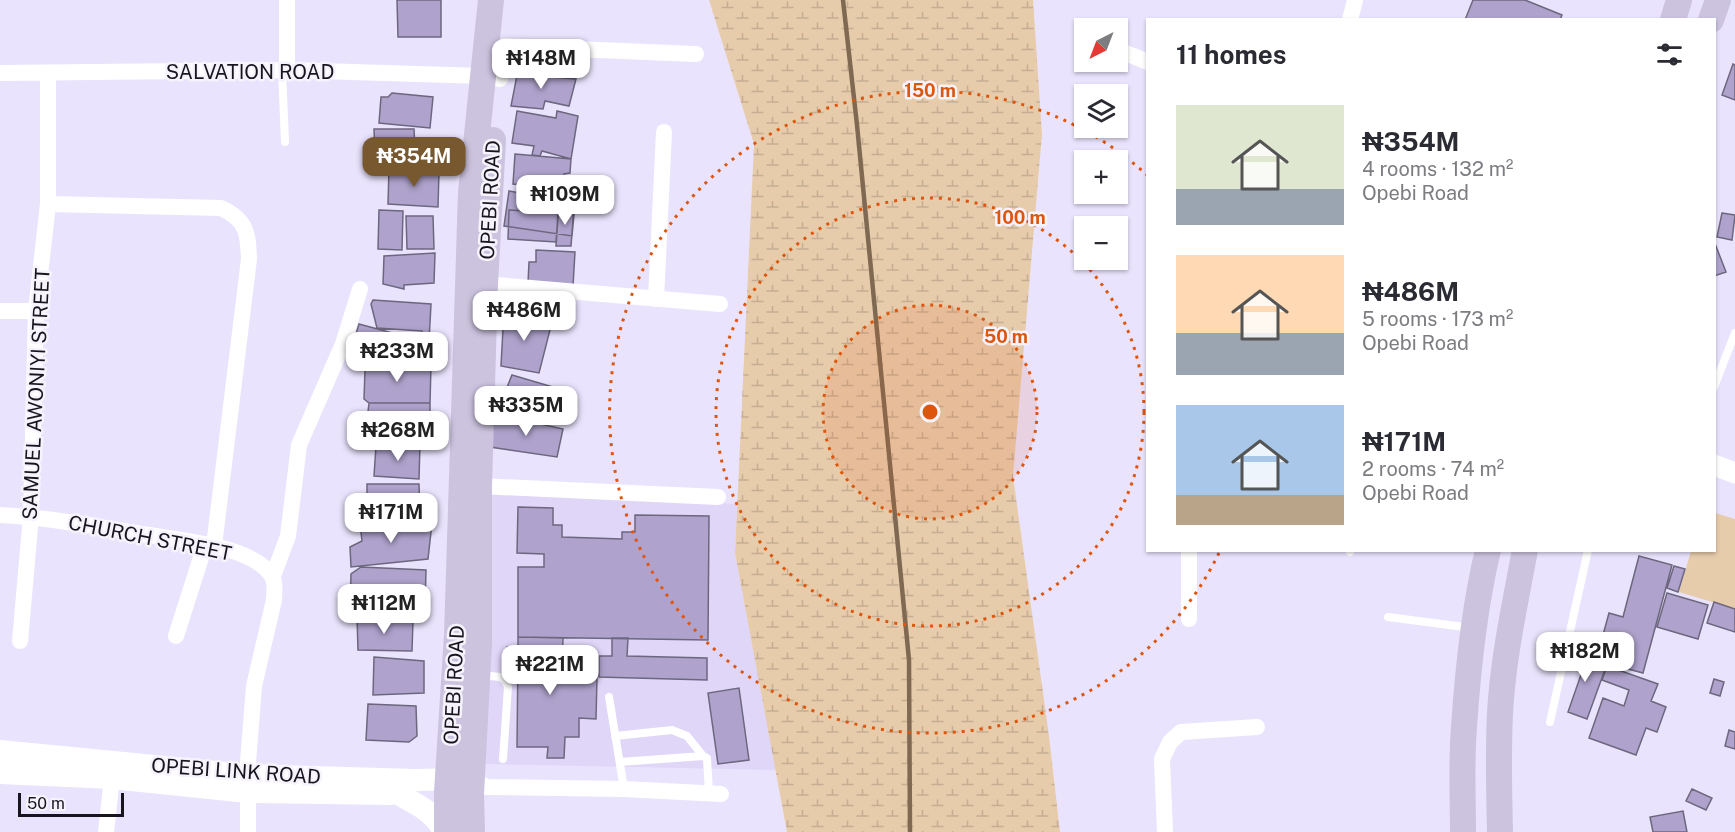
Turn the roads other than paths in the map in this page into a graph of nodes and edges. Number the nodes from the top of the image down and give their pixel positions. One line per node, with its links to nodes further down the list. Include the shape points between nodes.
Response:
1 (287, 0): 14 (street)
2 (491, 0): 17 (main road, OPEBI ROAD)
3 (509, 0): 10 (main road, OPEBI ROAD)
4 (1355, 0): 7 (street)
5 (1679, 0): 8 (main road)
6 (1718, 0): 9 (main road)
7 (1350, 18)
8 (1673, 18)
9 (1712, 18)
10 (504, 46): 11 (street); 17 (main road, OPEBI ROAD)
11 (696, 54)
12 (1128, 54): 13 (street)
13 (1146, 61)
14 (285, 70): 16 (street, SALVATION ROAD); 17 (street, SALVATION ROAD); 19 (lane)
15 (0, 73): 16 (street, SALVATION ROAD)
16 (48, 74): 20 (street, SAMUEL AWONIYI STREET)
17 (492, 77): 21 (main road, OPEBI ROAD); 50 (main road, OPEBI ROAD, via 471,192)
18 (664, 132): 23 (street)
19 (285, 142)
20 (48, 204): 26 (street, SAMUEL AWONIYI STREET); 35 (street, via 221,208 242,221 249,259)
21 (485, 284): 23 (street); 31 (main road, OPEBI ROAD)
22 (360, 289): 40 (street, via 343,344 299,445 288,536)
23 (656, 300): 24 (street)
24 (720, 304)
25 (0, 311): 26 (street)
26 (36, 311): 34 (street, SAMUEL AWONIYI STREET)
27 (1735, 333): 28 (lane)
28 (1716, 382)
29 (1716, 466): 30 (street)
30 (1735, 473)
31 (479, 486): 32 (street); 46 (main road, OPEBI ROAD)
32 (718, 496)
33 (0, 514): 34 (street, CHURCH STREET)
34 (31, 516): 35 (street, CHURCH STREET); 45 (street, SAMUEL AWONIYI STREET)
35 (210, 545): 40 (street, CHURCH STREET, via 245,556); 44 (street)
36 (1189, 552): 42 (street)
37 (1488, 552): 43 (main road)
38 (1525, 552): 70 (main road, via 1500,712)
39 (1588, 552): 48 (lane)
40 (273, 576): 59 (street, via 274,600 254,686)
41 (1388, 617): 43 (lane)
42 (1189, 619)
43 (1472, 628): 69 (main road, via 1463,728)
44 (176, 636)
45 (20, 641)
46 (478, 675): 54 (lane, via 500,677 508,687); 60 (main road, OPEBI ROAD)
47 (609, 697): 51 (lane)
48 (1550, 722)
49 (1257, 727): 68 (street, via 1181,732 1170,742 1162,759)
50 (452, 734): 58 (main road, via 432,768); 60 (main road, OPEBI ROAD)
51 (615, 736): 53 (lane, via 672,730 687,736); 55 (lane)
52 (0, 751): 59 (main road, OPEBI LINK ROAD)
53 (703, 756): 55 (lane); 63 (lane, via 707,758)
54 (503, 759)
55 (620, 762): 61 (lane)
56 (0, 773): 57 (main road, OPEBI LINK ROAD)
57 (112, 778): 59 (main road, OPEBI LINK ROAD); 64 (street)
58 (415, 780): 59 (main road, OPEBI LINK ROAD); 60 (main road, OPEBI LINK ROAD)
59 (247, 784): 62 (main road, OPEBI LINK ROAD); 65 (street)
60 (465, 786): 61 (street); 62 (main road, OPEBI LINK ROAD); 66 (main road, OPEBI ROAD); 67 (main road, OPEBI ROAD)
61 (624, 789): 63 (street)
62 (398, 794): 66 (main road, via 433,815)
63 (715, 794)
64 (106, 832)
65 (248, 832)
66 (445, 832)
67 (472, 832)
68 (1165, 832)
69 (1463, 832)
70 (1500, 832)

